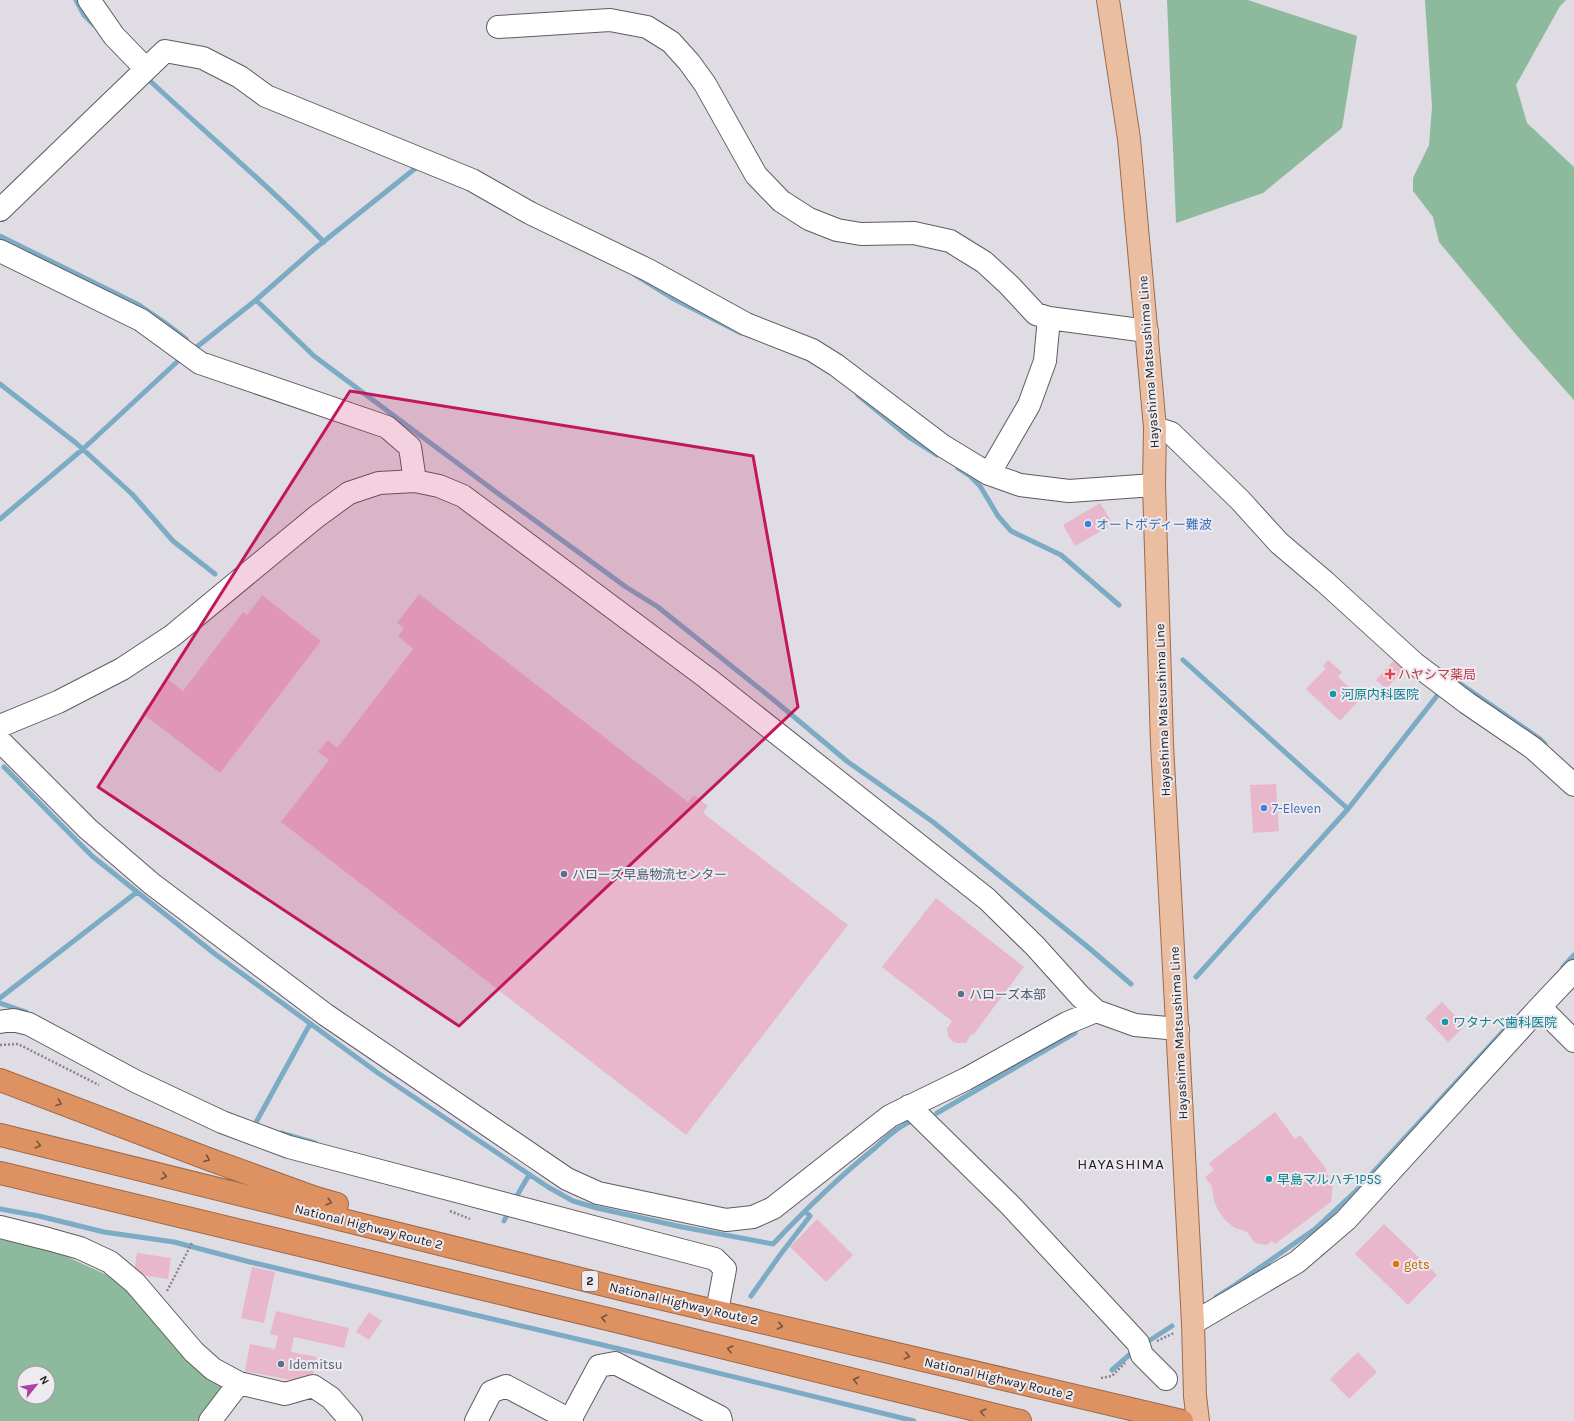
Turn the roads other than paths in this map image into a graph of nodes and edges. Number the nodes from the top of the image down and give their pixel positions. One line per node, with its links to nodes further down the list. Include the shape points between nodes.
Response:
1 (89, 0): 4 (street, via 114,36)
2 (1108, 0): 8 (main road, Hayashima Matsushima Line, via 1129,139)
3 (498, 27): 7 (street, via 610,20 647,26 671,42 689,62 705,84 756,175 781,202 810,219 837,230 861,234 914,233 950,241 984,262 1036,314)
4 (146, 69): 5 (street); 10 (street, via 165,51 203,58 240,77 266,96 472,180 530,213 648,270 746,324 812,350 836,365 943,446)
5 (0, 210)
6 (0, 251): 11 (street, via 141,320 200,363 387,427 410,447)
7 (1049, 318): 8 (street); 10 (street, via 1045,361 1030,405)
8 (1147, 331): 9 (main road, Hayashima Matsushima Line)
9 (1156, 428): 12 (main road, Hayashima Matsushima Line); 15 (street, via 1171,433 1240,500 1279,543 1414,663 1533,748)
10 (989, 474): 12 (street, via 1020,485 1069,490)
11 (415, 481): 13 (street, via 379,483 349,493 316,517 172,636 122,669 58,702); 18 (street, via 439,486 462,496 707,678 987,898)
12 (1154, 485): 20 (main road, Hayashima Matsushima Line, via 1162,744)
13 (0, 726)
14 (0, 741): 23 (street, via 88,829 164,893 332,1020 567,1179 598,1193 726,1220 753,1217 773,1208 890,1116)
15 (1574, 785)
16 (1574, 971): 17 (street)
17 (1540, 1007): 21 (street); 29 (street, via 1346,1220 1297,1262)
18 (1096, 1011): 20 (street, via 1135,1026); 23 (street, via 1067,1023 966,1079)
19 (0, 1022): 28 (street, via 13,1020 29,1024 162,1094 222,1122 289,1147 715,1259 725,1269)
20 (1178, 1029): 29 (main road, Hayashima Matsushima Line)
21 (1574, 1041)
22 (0, 1080): 27 (highway, one-way to 27, via 313,1197 527,1257)
23 (909, 1106): 30 (street, via 1011,1206)
24 (0, 1135): 27 (highway, National Highway Route 2 / 2, one-way to 27)
25 (0, 1173): 37 (highway, one-way to 25)
26 (0, 1227): 31 (street, via 80,1248 110,1262 135,1283 194,1352 213,1369)
27 (625, 1290): 28 (highway, National Highway Route 2 / 2)
28 (717, 1311): 38 (highway, National Highway Route 2 / 2, one-way to 38)
29 (1193, 1324): 39 (main road, Hayashima Matsushima Line)
30 (1166, 1379)
31 (240, 1383): 33 (street); 34 (street, via 285,1394 313,1386 331,1398)
32 (571, 1420): 35 (street, via 506,1386 491,1392); 36 (street, via 599,1366 615,1363 720,1417)
33 (210, 1421)
34 (351, 1421)
35 (476, 1421)
36 (721, 1421)
37 (1020, 1421)
38 (1182, 1421)
39 (1198, 1421)

